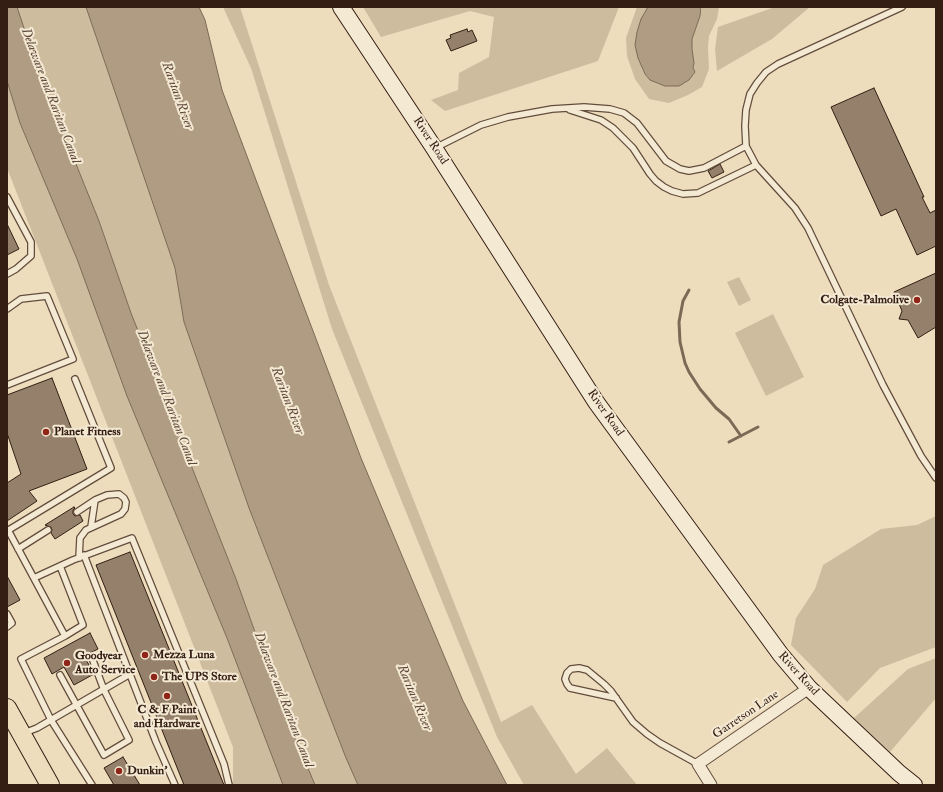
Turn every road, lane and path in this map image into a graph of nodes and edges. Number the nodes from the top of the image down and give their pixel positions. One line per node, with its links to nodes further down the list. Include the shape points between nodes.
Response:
1 (341, 7): 5 (main road, River Road)
2 (902, 7): 4 (lane, via 778,64 766,72 750,94 746,110)
3 (566, 109): 4 (lane, via 604,108 624,113 637,123 666,161 680,169 704,168); 5 (lane, via 524,113 481,125); 6 (lane, via 602,120 613,128 633,148 656,181 672,191 683,194 698,193)
4 (746, 146): 6 (lane)
5 (434, 148): 28 (main road, River Road, via 596,402 780,655)
6 (756, 165): 12 (lane, via 795,208 808,228 883,386 921,456)
7 (7, 197): 8 (lane, via 30,242 31,249 31,256)
8 (7, 274)
9 (7, 309): 11 (lane, via 21,299 47,296 73,359)
10 (75, 379): 17 (lane, via 111,468)
11 (7, 385)
12 (936, 478)
13 (95, 500): 14 (lane); 15 (lane); 15 (lane, via 119,494 126,502 121,514)
14 (77, 512)
15 (91, 528): 19 (lane, via 80,538)
16 (48, 530): 18 (lane)
17 (8, 531): 18 (lane)
18 (18, 549): 21 (lane)
19 (82, 556): 20 (lane); 26 (lane); 40 (lane, via 132,538 224,764)
20 (60, 566): 21 (lane); 24 (lane, via 83,624)
21 (34, 578): 24 (lane)
22 (7, 614): 23 (lane, via 12,623)
23 (7, 626)
24 (65, 636): 33 (lane, via 21,659)
25 (92, 658): 29 (lane)
26 (130, 674): 29 (lane); 39 (lane)
27 (60, 675): 31 (lane)
28 (809, 688): 35 (street, Garretson Lane); 42 (main road, River Road, via 898,773)
29 (104, 690): 31 (lane); 31 (lane, via 129,740 104,755)
30 (616, 698): 30 (lane, via 570,688 565,679 567,673 571,669 586,670 604,684); 35 (lane, via 633,722 647,734)
31 (77, 705): 33 (lane)
32 (7, 708): 34 (main road)
33 (51, 720): 34 (lane, via 37,728); 38 (lane)
34 (14, 733): 36 (main road); 37 (main road)
35 (698, 764): 41 (street)
36 (36, 785)
37 (50, 785)
38 (92, 785)
39 (175, 785)
40 (229, 785)
41 (711, 785)
42 (914, 785)

